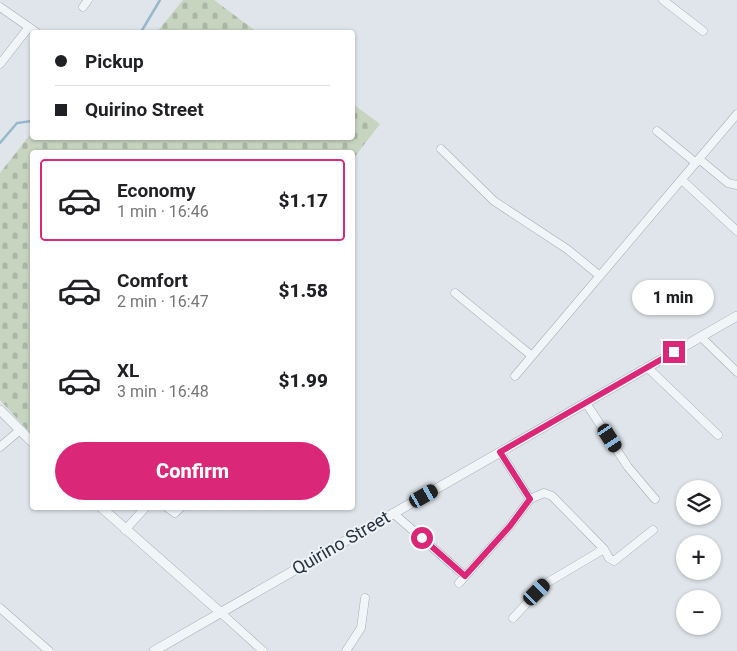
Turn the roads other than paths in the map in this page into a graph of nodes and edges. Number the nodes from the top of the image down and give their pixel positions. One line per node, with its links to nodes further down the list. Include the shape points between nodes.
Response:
1 (663, 0): 5 (street)
2 (0, 7): 3 (street)
3 (28, 28): 4 (street); 6 (street)
4 (32, 30)
5 (703, 31)
6 (0, 64)
7 (737, 114): 10 (street)
8 (657, 132): 10 (street)
9 (441, 149): 14 (street, via 494,201 567,249)
10 (698, 161): 11 (street); 12 (street, via 728,183)
11 (682, 180): 13 (street); 14 (street)
12 (737, 185)
13 (737, 230)
14 (600, 276): 18 (street)
15 (455, 292): 18 (street)
16 (737, 316): 17 (street, Quirino Street)
17 (701, 337): 19 (street, Quirino Street); 20 (street)
18 (532, 356): 21 (street)
19 (647, 367): 22 (street, Quirino Street); 25 (street)
20 (737, 372)
21 (515, 376)
22 (586, 403): 28 (street, Quirino Street); 30 (street, via 628,467)
23 (0, 410): 24 (street)
24 (20, 430): 26 (street); 27 (street)
25 (718, 435)
26 (30, 440)
27 (0, 447)
28 (500, 452): 29 (street); 33 (street, Quirino Street)
29 (530, 499): 36 (street, via 544,493 552,496); 37 (street)
30 (655, 499)
31 (104, 510): 34 (street)
32 (143, 510): 34 (street)
33 (393, 514): 37 (street); 41 (street, Quirino Street)
34 (125, 530): 41 (street)
35 (654, 530): 36 (street, via 617,560 611,560)
36 (604, 549): 42 (street, via 545,584)
37 (465, 576): 38 (street)
38 (459, 583)
39 (365, 598): 46 (street, via 362,628)
40 (0, 608): 43 (street)
41 (220, 612): 44 (street, Quirino Street); 45 (street)
42 (514, 618)
43 (49, 651)
44 (154, 651)
45 (263, 651)
46 (346, 651)

